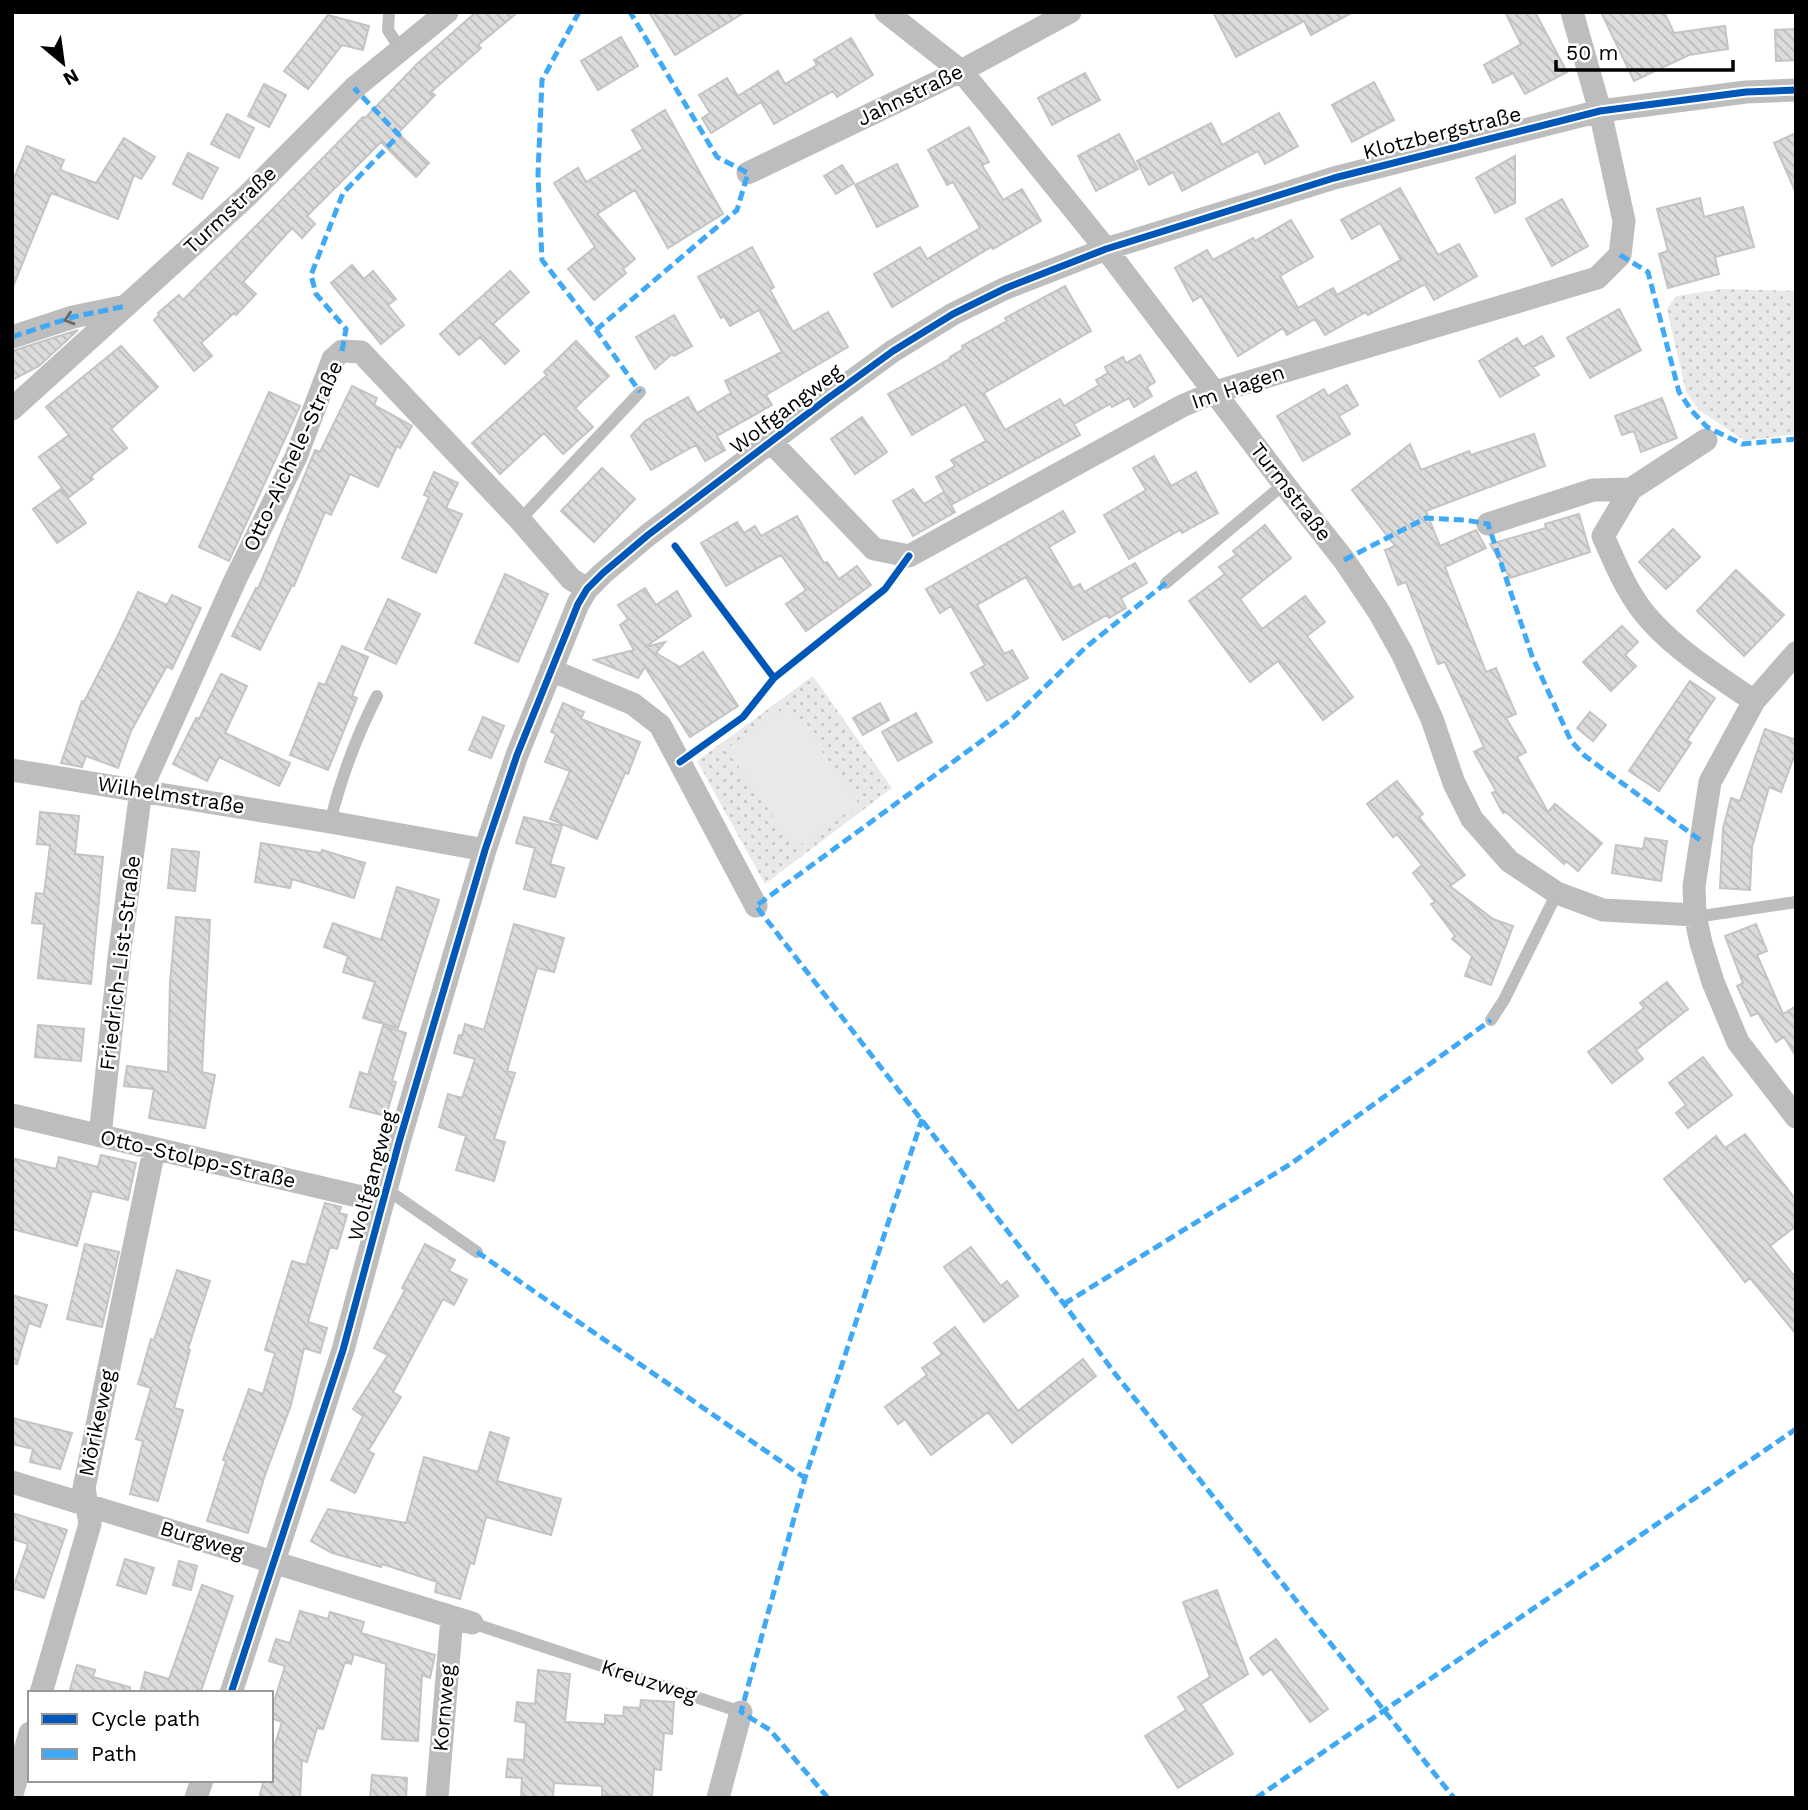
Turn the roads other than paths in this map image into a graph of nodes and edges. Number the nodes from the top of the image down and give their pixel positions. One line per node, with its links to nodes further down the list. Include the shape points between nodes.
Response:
1 (389, 12): 6 (lane, via 388,30)
2 (447, 12): 6 (street, Turmstraße)
3 (886, 12): 7 (street, Turmstraße)
4 (1070, 12): 7 (street, Jahnstraße)
5 (1572, 12): 9 (street)
6 (400, 49): 12 (street, Turmstraße)
7 (961, 71): 10 (street, Jahnstraße); 11 (street, Turmstraße)
8 (1796, 90): 9 (street, Klotzbergstraße)
9 (1600, 111): 11 (street, Klotzbergstraße, via 1334,178); 15 (street, Im Hagen, via 1625,221 1620,255 1597,278)
10 (748, 173)
11 (1106, 248): 15 (street, Turmstraße); 18 (street, Wolfgangweg, via 953,314 893,351)
12 (126, 306): 13 (street, one-way to 13); 16 (street, Turmstraße)
13 (12, 337)
14 (640, 392): 21 (lane)
15 (1215, 392): 18 (street, Im Hagen, via 909,556 874,549); 19 (street, Turmstraße)
16 (12, 409)
17 (1706, 440): 20 (street)
18 (772, 443): 24 (street, Wolfgangweg, via 648,535)
19 (1284, 484): 23 (lane); 33 (street, Turmstraße, via 1379,612 1432,719 1472,819 1509,861)
20 (1631, 489): 22 (street, via 1593,490); 28 (street, via 1604,536 1622,578 1650,620)
21 (520, 520): 24 (street, Otto-Aichele-Straße, via 571,579); 30 (street, Otto-Aichele-Straße, via 361,352 342,351 333,359 296,457 236,578)
22 (1488, 524)
23 (1166, 583)
24 (587, 589): 26 (street, Wolfgangweg)
25 (1796, 653): 28 (street)
26 (551, 670): 32 (street, Wolfgangweg); 35 (street, via 633,704 660,725)
27 (377, 696): 31 (lane, via 348,761)
28 (1754, 701): 36 (street, via 1710,782 1694,886)
29 (12, 770): 30 (street, Wilhelmstraße)
30 (142, 790): 31 (street, Wilhelmstraße); 40 (street, Friedrich-List-Straße)
31 (330, 822): 32 (street, Wilhelmstraße)
32 (485, 850): 42 (street, Wolfgangweg)
33 (1557, 892): 36 (street, Turmstraße, via 1603,910); 37 (lane)
34 (1796, 902): 36 (lane)
35 (757, 906)
36 (1695, 915): 39 (street, via 1713,982 1738,1042)
37 (1491, 1020)
38 (12, 1115): 40 (street, Otto-Stolpp-Straße)
39 (1796, 1117)
40 (100, 1136): 41 (street, Otto-Stolpp-Straße)
41 (154, 1150): 42 (street, Otto-Stolpp-Straße); 45 (street, Mörikeweg, via 84,1488)
42 (384, 1196): 43 (lane); 46 (street, Wolfgangweg, via 343,1350)
43 (477, 1252)
44 (12, 1482): 45 (street, Burgweg)
45 (87, 1504): 46 (street, Burgweg); 48 (street, Mörikeweg, via 90,1524)
46 (274, 1562): 47 (street, Burgweg); 49 (street, Wolfgangweg)
47 (462, 1620): 50 (lane, Kreuzweg); 53 (street, Kornweg)
48 (42, 1691)
49 (232, 1691)
50 (741, 1712): 54 (street, Kreuzweg)
51 (28, 1740): 52 (street)
52 (12, 1794)
53 (437, 1798)
54 (718, 1798)

